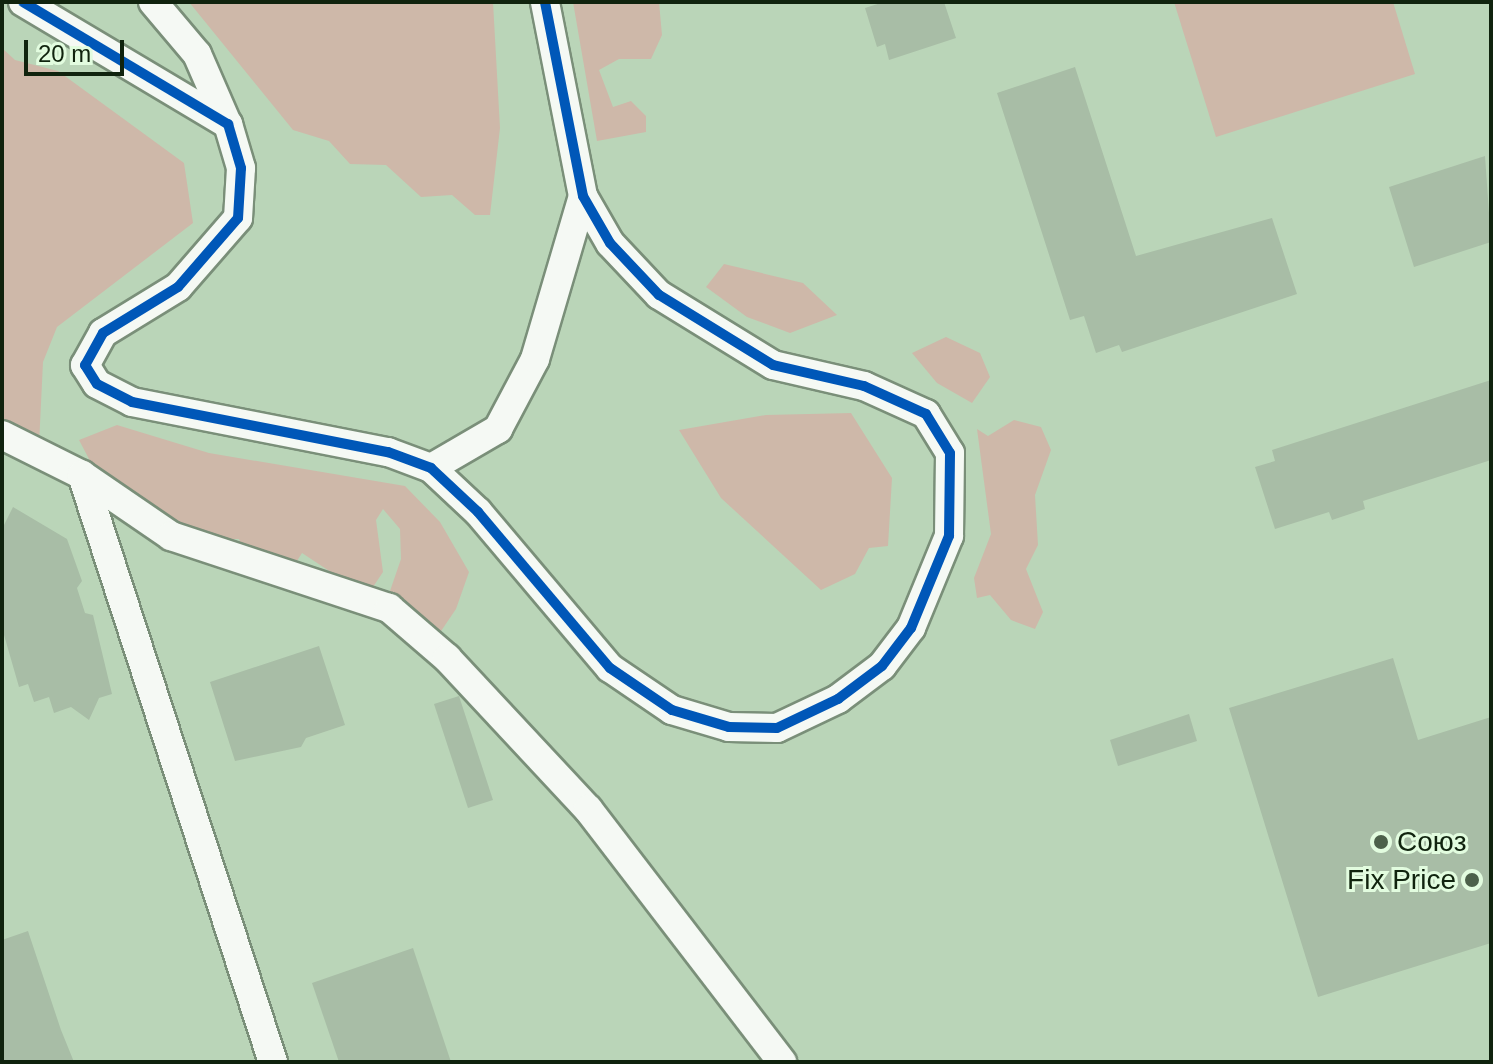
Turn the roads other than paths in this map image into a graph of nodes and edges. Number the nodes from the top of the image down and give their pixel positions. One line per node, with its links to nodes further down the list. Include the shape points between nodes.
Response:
1 (23, 2): 4 (street)
2 (153, 2): 4 (street, via 197,54)
3 (545, 2): 5 (street)
4 (228, 124): 7 (street, via 241,168 238,218 178,287 103,333 85,365 91,375 132,402 388,452)
5 (583, 196): 7 (street, via 535,359 498,429); 7 (street, via 610,243 659,295 716,333 773,365 864,386 926,414 950,453 954,488 938,574 911,628 882,666 838,699 777,728 729,727 672,710 610,668 478,512)
6 (2, 435): 8 (street)
7 (431, 468)
8 (82, 475): 9 (street); 10 (street, via 171,536 389,608 447,658 588,809)
9 (273, 1062)
10 (782, 1062)

